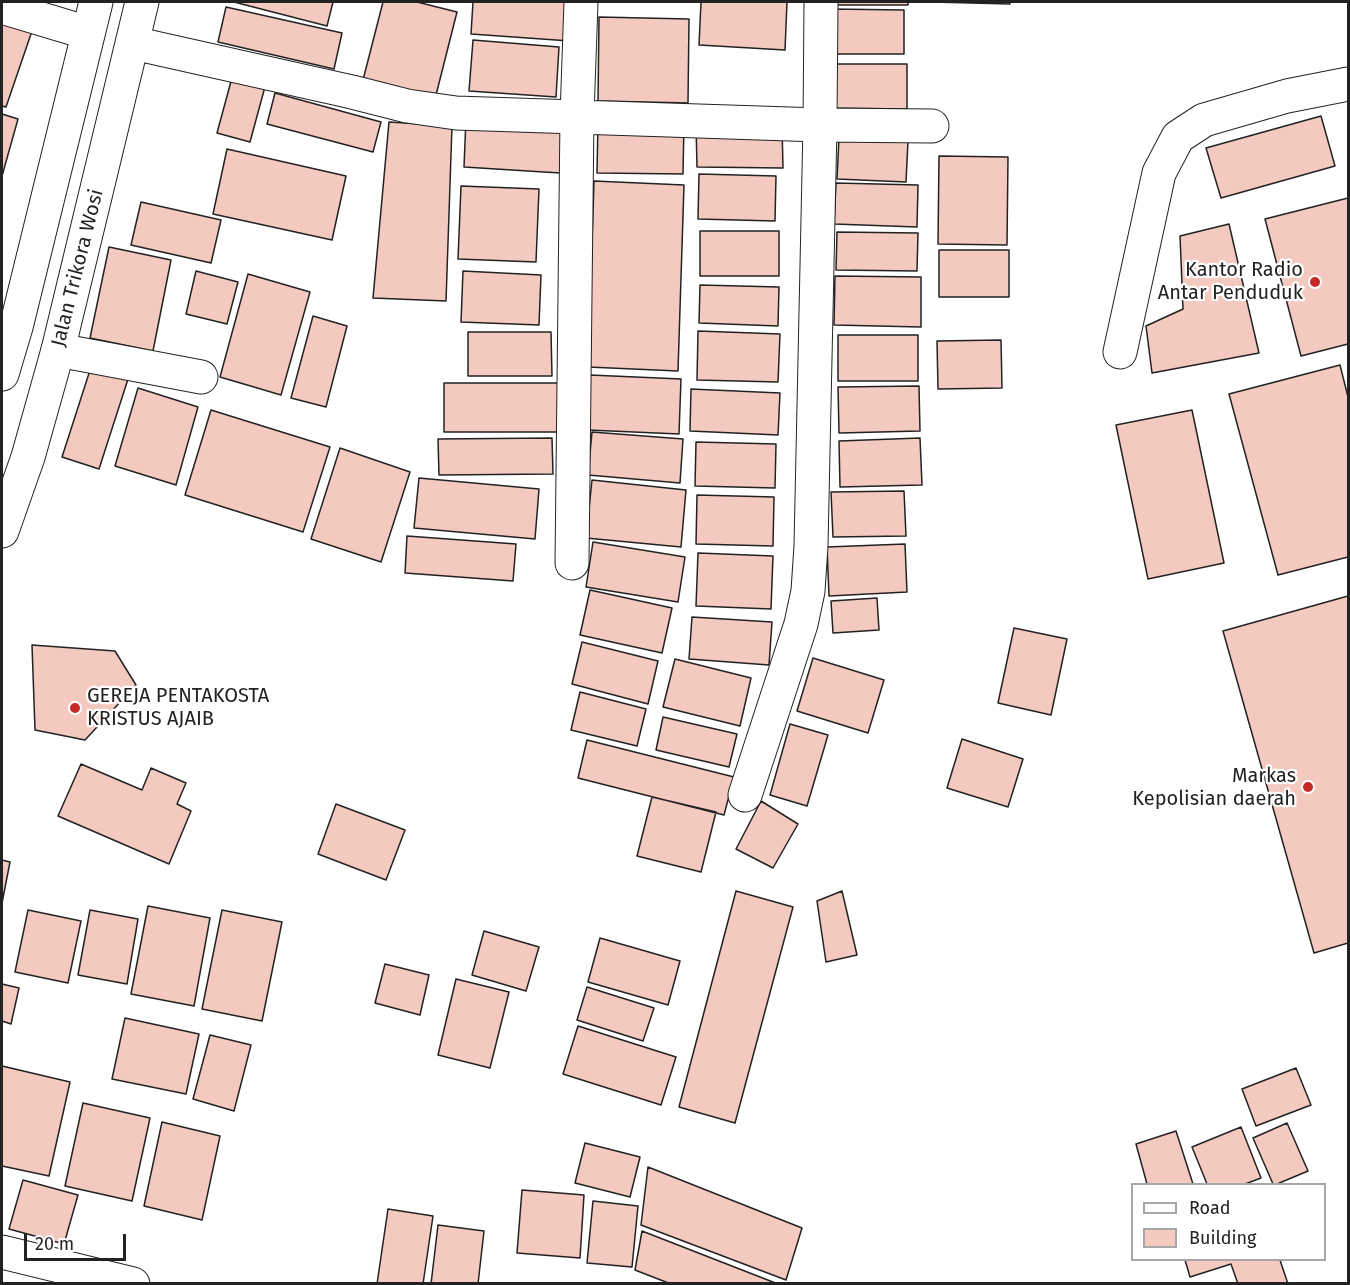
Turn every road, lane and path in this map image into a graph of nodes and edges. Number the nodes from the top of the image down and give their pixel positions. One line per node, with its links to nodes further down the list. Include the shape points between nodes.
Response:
1 (96, 2): 6 (main road)
2 (142, 2): 7 (main road, Jalan Trikora Wosi)
3 (581, 2): 9 (main road)
4 (821, 2): 10 (main road)
5 (2, 7): 6 (main road)
6 (88, 33): 14 (main road)
7 (133, 43): 9 (main road, via 407,106 456,112); 12 (main road, Jalan Trikora Wosi)
8 (1348, 84): 13 (main road, via 1287,96 1204,120 1178,137 1159,173)
9 (577, 116): 10 (main road); 17 (main road)
10 (820, 125): 11 (main road); 18 (main road, via 808,591 801,624)
11 (932, 126)
12 (58, 350): 15 (main road); 16 (main road, Jalan Trikora Wosi)
13 (1120, 352)
14 (2, 374)
15 (201, 377)
16 (2, 531)
17 (572, 563)
18 (745, 795)
19 (2, 1252): 20 (main road)
20 (133, 1284)

